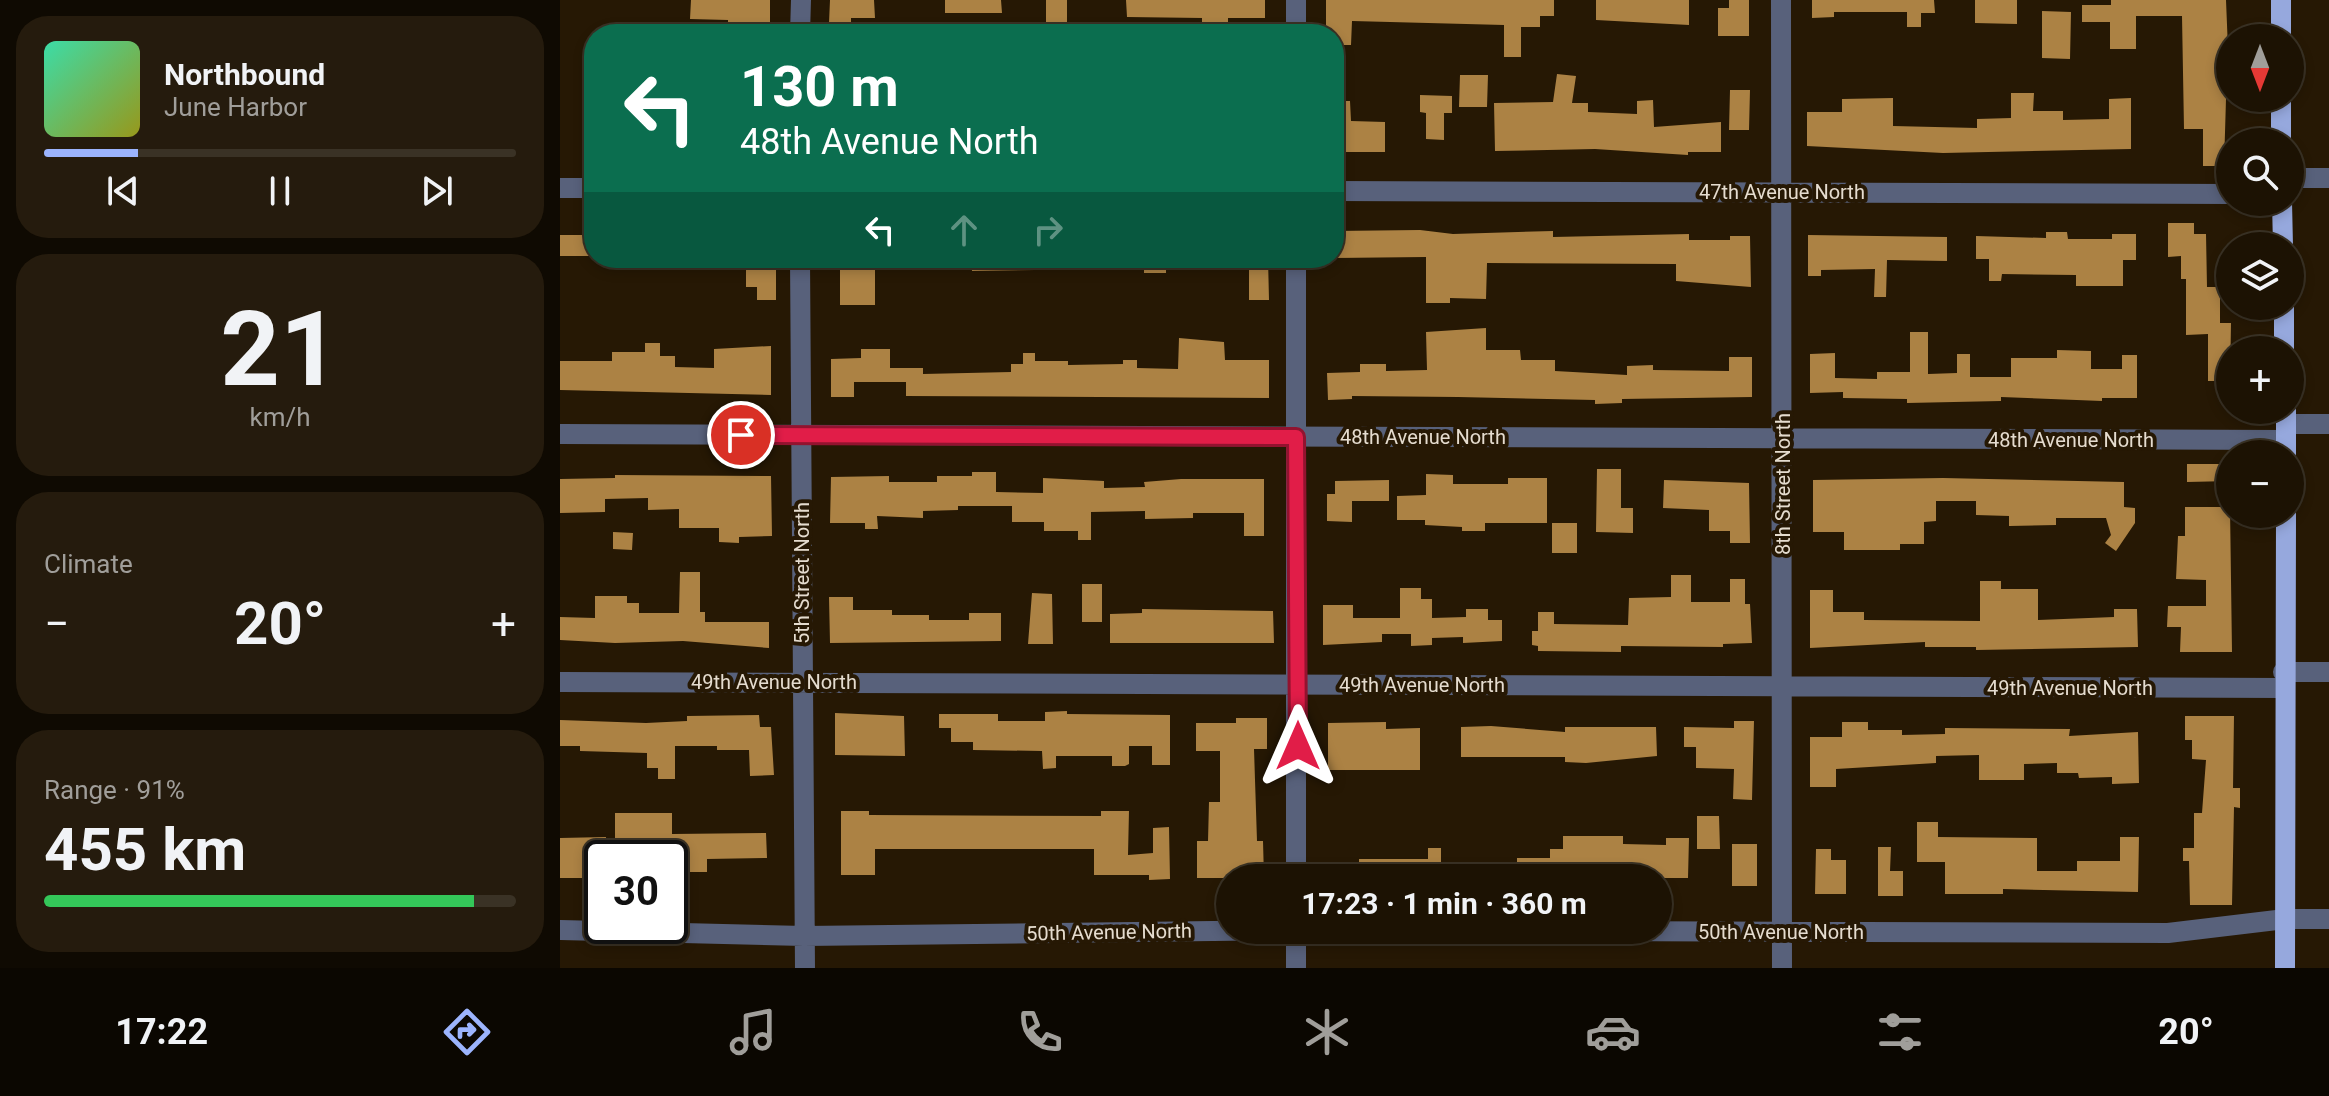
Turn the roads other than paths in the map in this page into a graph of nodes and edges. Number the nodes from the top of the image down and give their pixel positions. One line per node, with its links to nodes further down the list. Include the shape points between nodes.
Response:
1 (801, 0): 5 (street)
2 (1296, 0): 6 (street)
3 (1781, 0): 13 (street, 8th Street North)
4 (2281, 0): 7 (main road)
5 (800, 24)
6 (1296, 24)
7 (2281, 24)
8 (2304, 178): 9 (street)
9 (2329, 178)
10 (560, 188): 11 (street)
11 (584, 188)
12 (1344, 191): 13 (street, 47th Avenue North)
13 (1781, 192): 14 (street, 47th Avenue North); 22 (street, 8th Street North)
14 (2216, 194)
15 (800, 268): 20 (street, 5th Street North)
16 (1296, 268): 21 (street)
17 (2329, 424): 18 (street, 48th Avenue North)
18 (2286, 432): 22 (street, 48th Avenue North)
19 (560, 434): 20 (street, 48th Avenue North)
20 (802, 435): 21 (street, 48th Avenue North); 27 (street, 5th Street North)
21 (1296, 437): 22 (street, 48th Avenue North); 28 (street)
22 (1783, 438): 29 (street, 8th Street North)
23 (2286, 528): 25 (main road)
24 (2329, 672): 25 (street, 49th Avenue North)
25 (2284, 680): 29 (street, 49th Avenue North); 31 (main road)
26 (560, 682): 27 (street, 49th Avenue North)
27 (803, 682): 28 (street, 49th Avenue North); 37 (street, 5th Street North)
28 (1298, 685): 29 (street, 49th Avenue North); 30 (street)
29 (1783, 687): 36 (street, 8th Street North)
30 (1296, 864)
31 (2285, 919): 32 (street, 50th Avenue North); 36 (street, 50th Avenue North, via 2168,933); 42 (main road)
32 (2329, 919)
33 (560, 930): 37 (street, 50th Avenue North)
34 (1216, 931): 37 (street, 50th Avenue North)
35 (1672, 932): 36 (street, 50th Avenue North)
36 (1783, 933): 41 (street, 8th Street North)
37 (804, 936): 39 (street, 5th Street North)
38 (1296, 944): 40 (street)
39 (805, 968)
40 (1296, 968)
41 (1782, 968)
42 (2285, 968)

